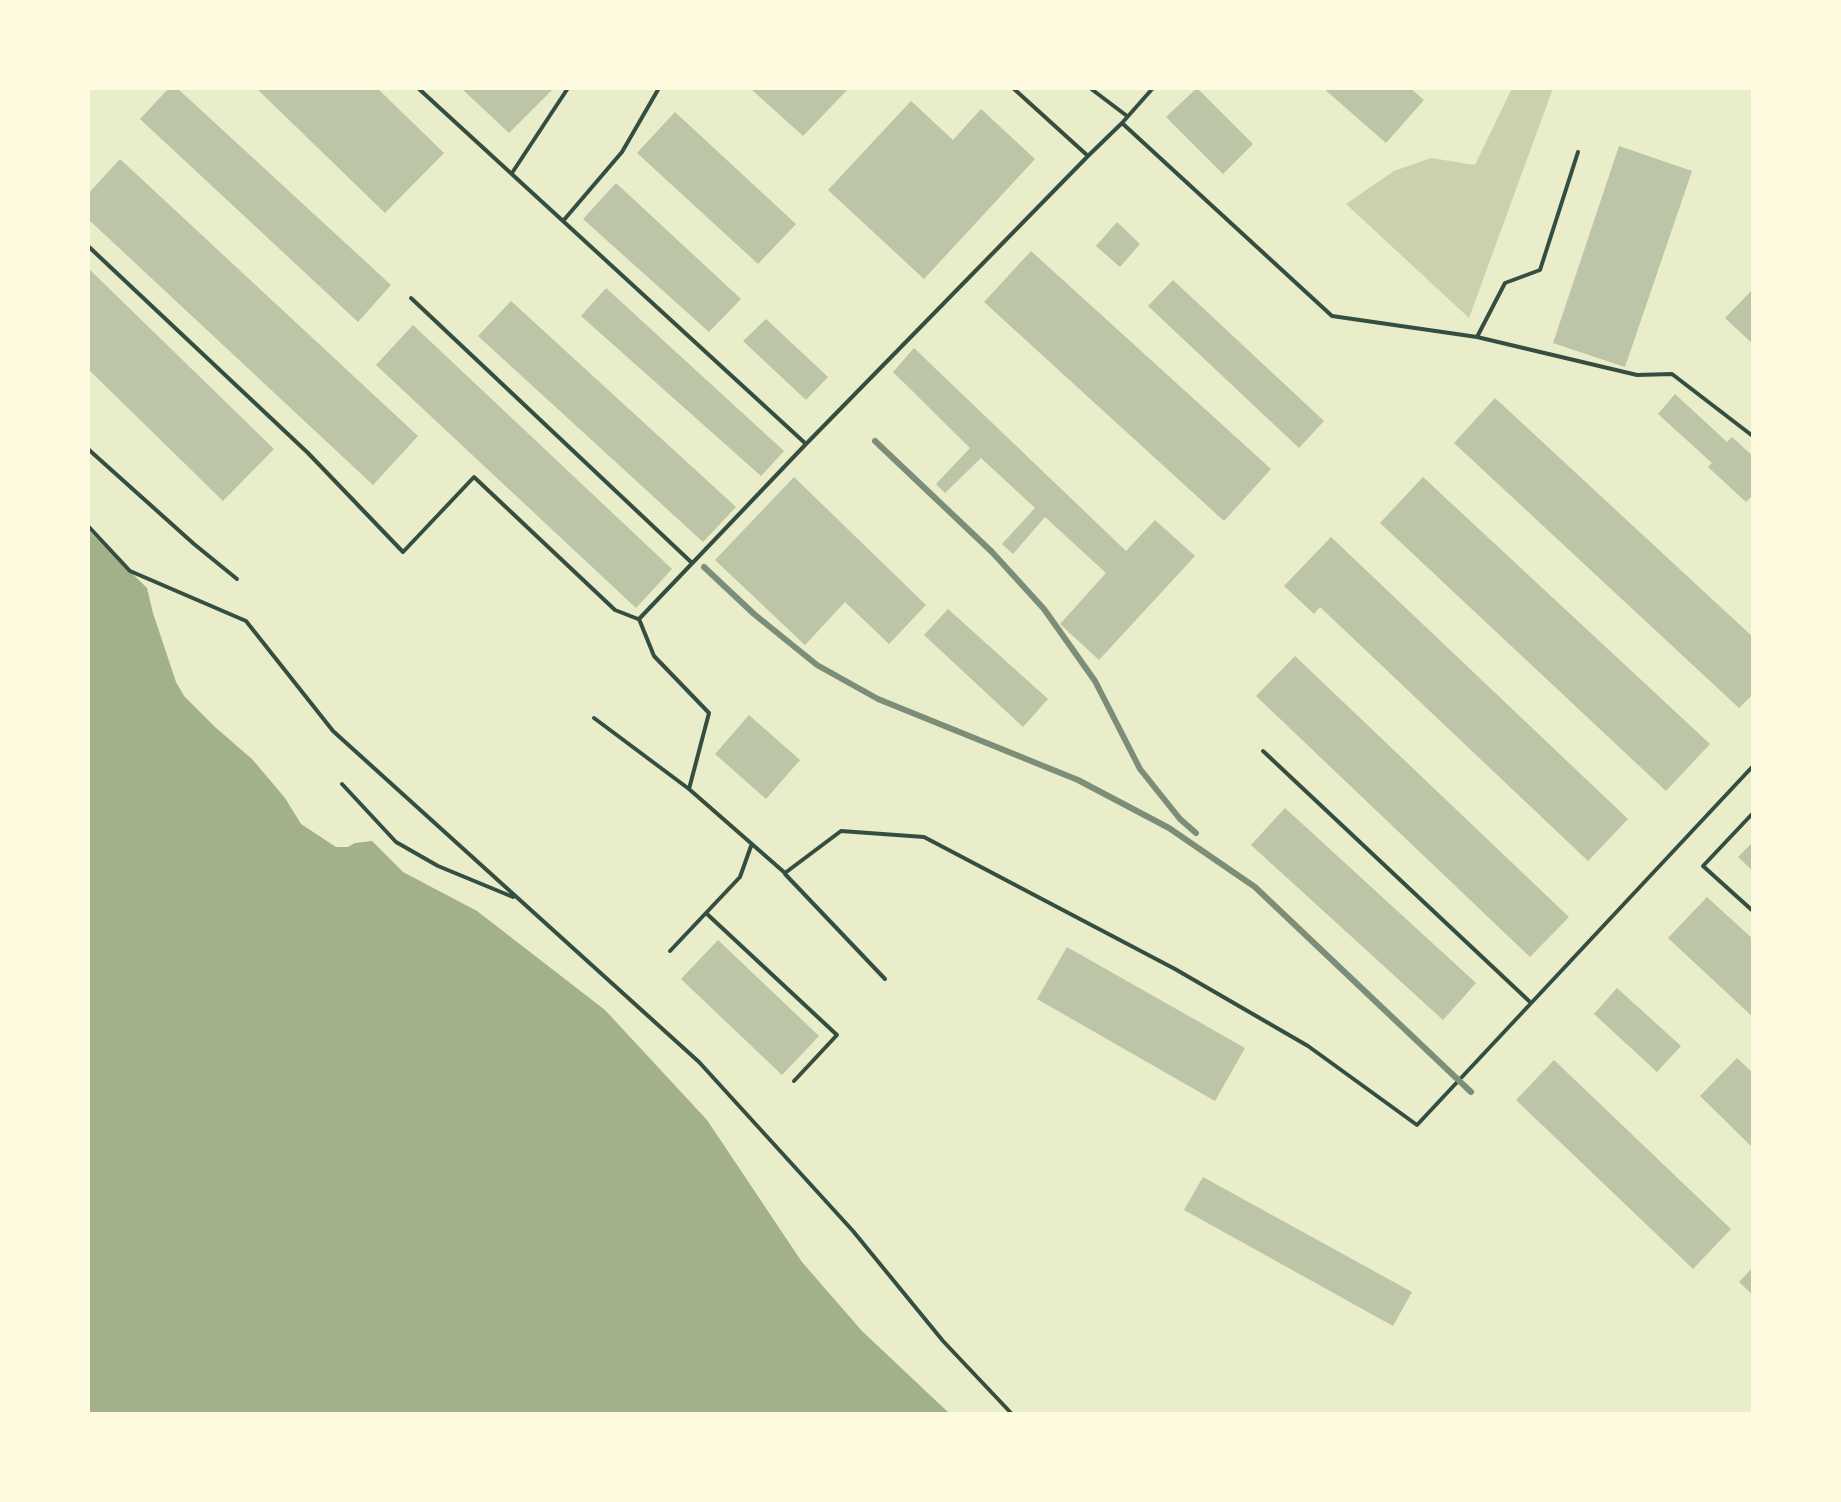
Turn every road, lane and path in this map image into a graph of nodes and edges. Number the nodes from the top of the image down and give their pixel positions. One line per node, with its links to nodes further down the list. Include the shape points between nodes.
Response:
1 (418, 88): 11 (lane)
2 (568, 88): 11 (lane)
3 (659, 88): 12 (lane, via 622,152)
4 (1013, 88): 10 (lane)
5 (1090, 88): 7 (lane)
6 (1153, 88): 7 (lane)
7 (1127, 116): 8 (lane)
8 (1122, 122): 10 (lane); 15 (lane, via 1332,316)
9 (1578, 152): 15 (lane, via 1540,270 1505,283)
10 (1088, 156): 17 (lane)
11 (512, 174): 12 (lane)
12 (564, 221): 17 (lane)
13 (88, 246): 22 (lane, via 404,552 474,478 615,610)
14 (411, 298): 20 (lane)
15 (1477, 337): 16 (lane, via 1637,376 1672,374)
16 (1754, 437)
17 (806, 444): 20 (lane)
18 (88, 449): 21 (path)
19 (88, 526): 31 (lane, via 130,571 246,622 333,732)
20 (692, 563): 22 (lane)
21 (237, 579)
22 (639, 619): 27 (lane, via 654,656 708,713)
23 (594, 718): 27 (lane)
24 (1262, 750): 36 (lane)
25 (1754, 765): 36 (lane)
26 (342, 784): 31 (lane, via 396,842)
27 (689, 789): 29 (lane)
28 (1754, 812): 32 (lane, via 1703,866)
29 (752, 844): 30 (lane); 33 (lane, via 740,877)
30 (785, 874): 35 (lane); 36 (lane, via 841,830 924,837 1308,1046 1417,1125)
31 (518, 899): 38 (lane, via 699,1062)
32 (1754, 912)
33 (706, 913): 34 (lane); 37 (lane, via 837,1036)
34 (670, 952)
35 (885, 978)
36 (1530, 1002)
37 (794, 1081)
38 (1012, 1414)

